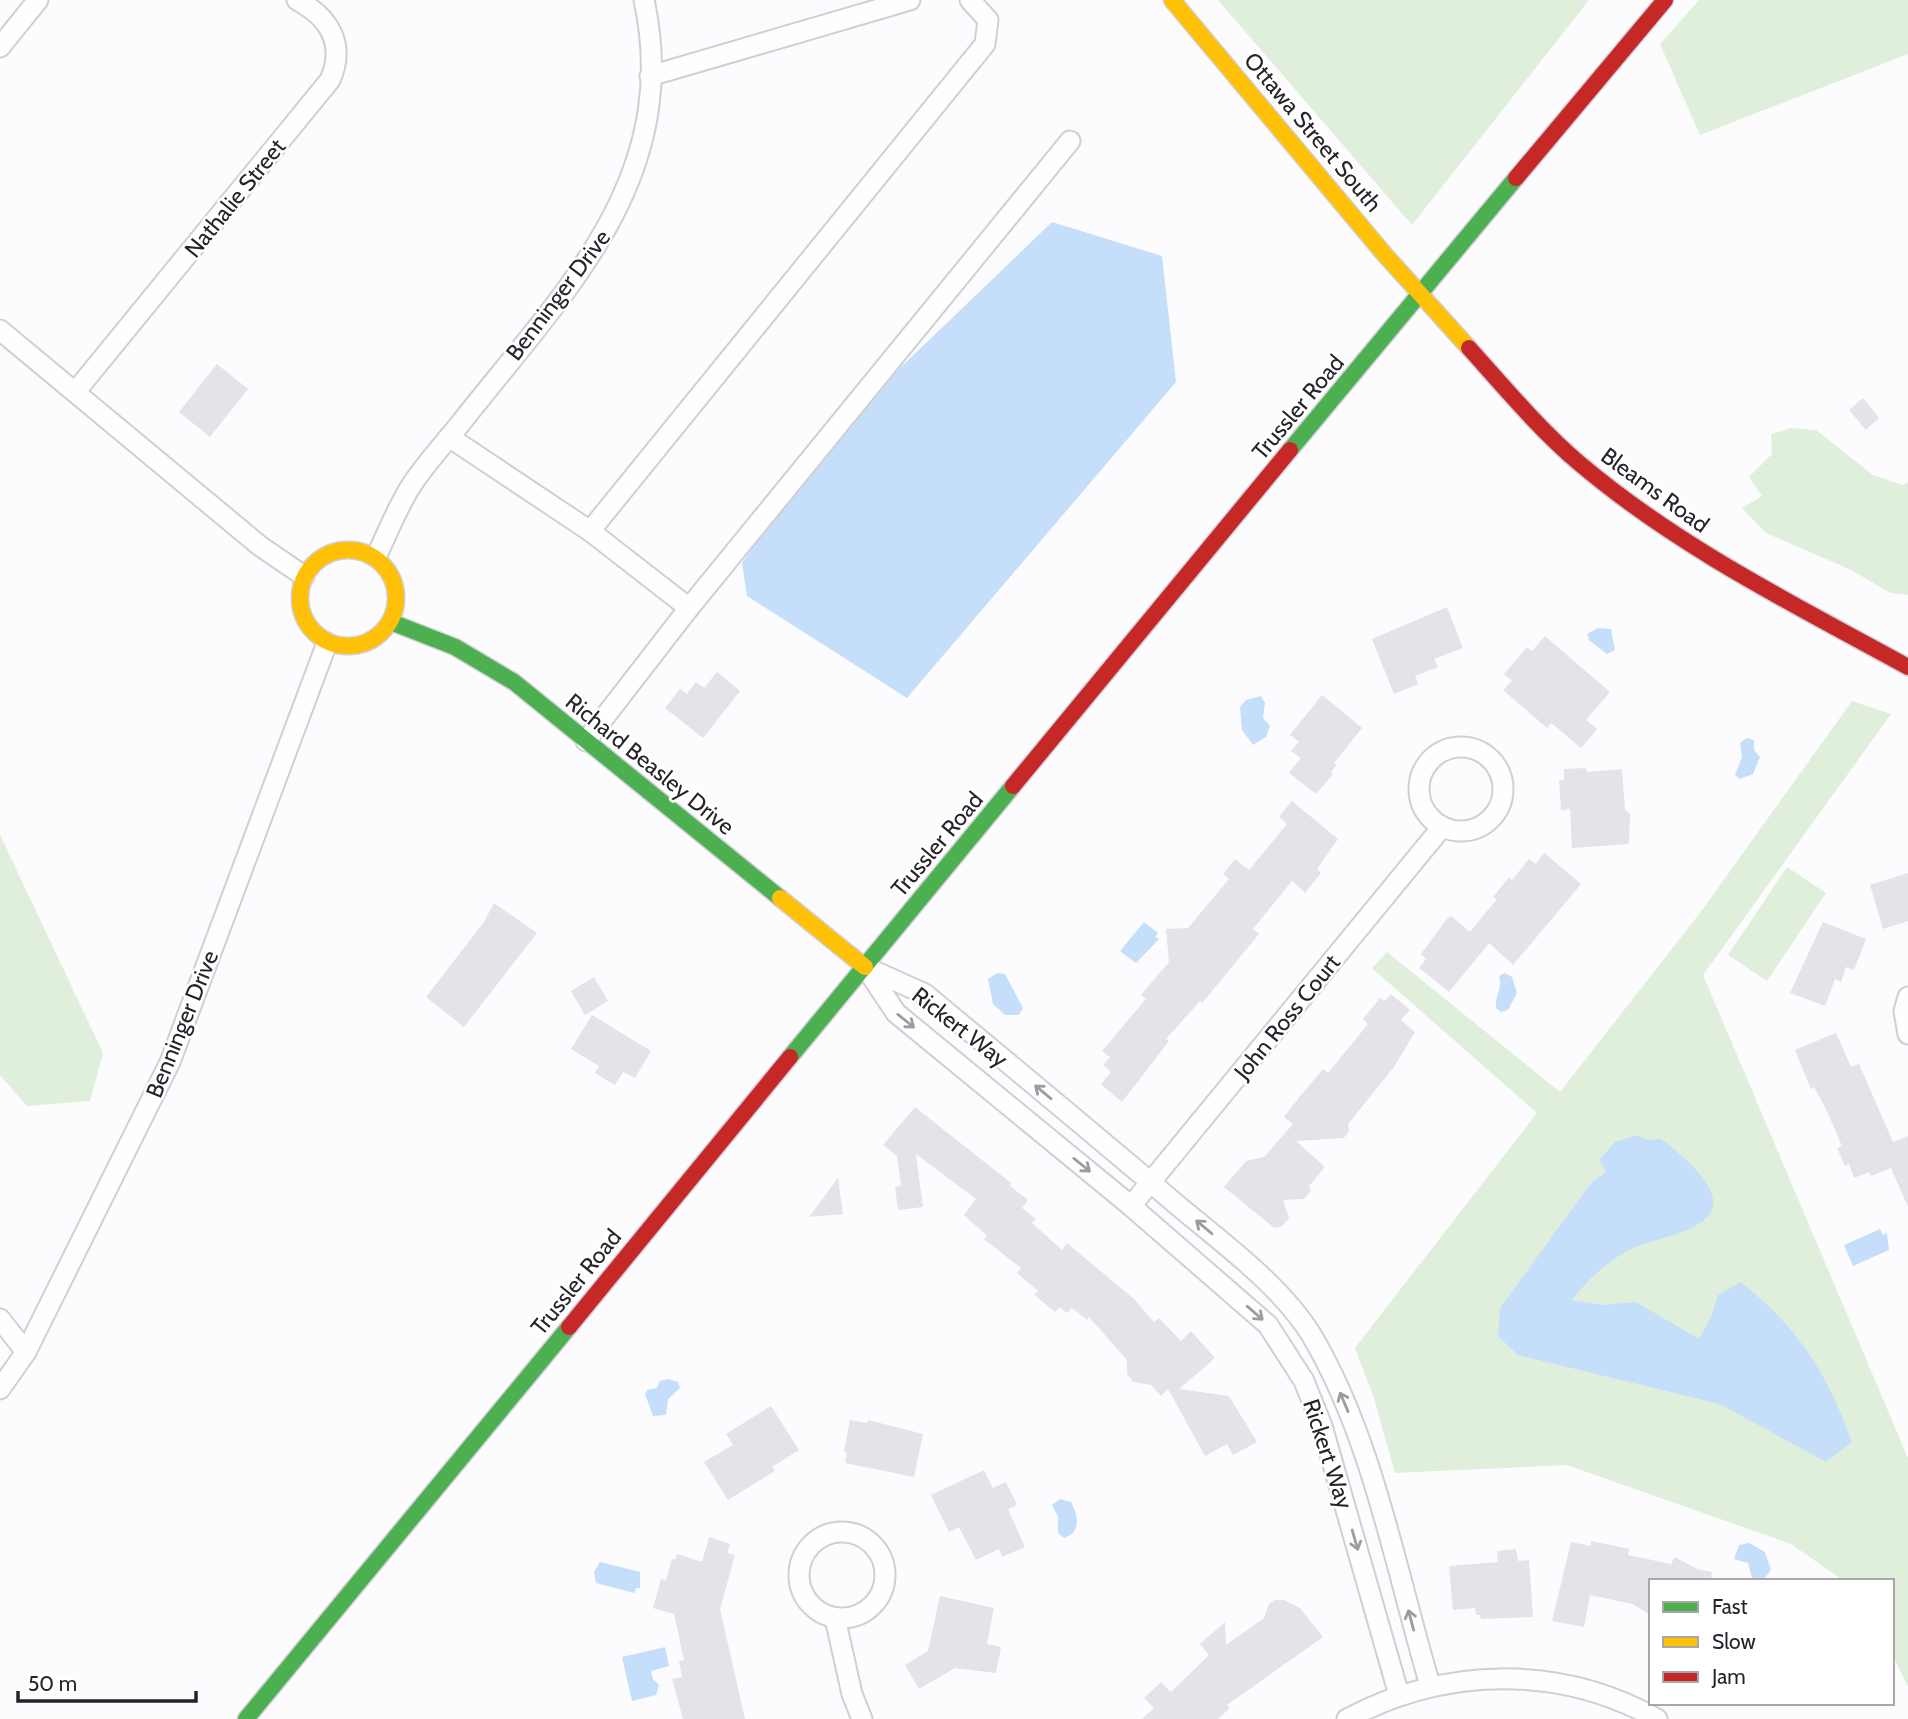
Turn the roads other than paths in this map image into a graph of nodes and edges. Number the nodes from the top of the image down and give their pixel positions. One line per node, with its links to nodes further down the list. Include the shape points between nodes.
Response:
1 (38, 0): 8 (street)
2 (297, 0): 13 (street, Nathalie Street, via 323,17 332,31 337,56 330,80)
3 (643, 0): 9 (street, Benninger Drive)
4 (910, 0): 9 (street)
5 (970, 0): 15 (street, via 988,20 985,44)
6 (1172, 0): 11 (main road, Ottawa Street South)
7 (1665, 0): 11 (main road, Trussler Road)
8 (0, 47)
9 (650, 76): 14 (street, Benninger Drive, via 641,147 608,228)
10 (1070, 141): 18 (street)
11 (1420, 292): 21 (main road, Bleams Road, via 1544,429 1614,491 1721,564); 24 (main road, Trussler Road)
12 (0, 330): 13 (street)
13 (76, 391): 17 (street, via 260,546)
14 (449, 438): 15 (street); 16 (street, Benninger Drive, via 411,486)
15 (590, 531): 18 (street)
16 (376, 557): 17 (main road, via 355,550 337,551 319,559); 19 (main road, via 396,586)
17 (304, 576): 20 (main road, via 302,612 310,629)
18 (689, 608): 22 (street)
19 (391, 622): 20 (main road, via 379,637 362,646); 22 (main road, Richard Beasley Drive, via 438,636 478,657)
20 (327, 643): 30 (street, Benninger Drive, via 170,1062)
21 (1908, 667)
22 (586, 741): 24 (main road, Richard Beasley Drive)
23 (1443, 827): 23 (street, via 1456,831 1482,826 1500,807 1500,772 1475,749 1449,748 1427,763 1422,774 1420,799); 27 (street, John Ross Court)
24 (865, 967): 27 (street, Rickert Way, one-way to 24, via 925,993); 28 (street, Rickert Way, one-way to 28, via 896,1013); 35 (main road, Trussler Road)
25 (1908, 997): 26 (street, via 1904,1011)
26 (1908, 1034)
27 (1152, 1183): 28 (street, John Ross Court); 33 (street, Rickert Way, one-way to 27, via 1350,1416 1311,1334 1245,1262)
28 (1131, 1206): 34 (street, Rickert Way, one-way to 34, via 1268,1325 1304,1381 1322,1426)
29 (0, 1318): 30 (street)
30 (26, 1352): 31 (street, Benninger Drive)
31 (0, 1389)
32 (835, 1618): 32 (street, via 864,1612 883,1590 883,1560 864,1537 850,1532 823,1535 812,1543 799,1567 803,1594 822,1614); 36 (street)
33 (1430, 1685): 34 (street); 38 (street, via 1476,1679 1537,1680 1590,1690)
34 (1399, 1695): 37 (street)
35 (246, 1719)
36 (862, 1719)
37 (1347, 1719)
38 (1657, 1719)

